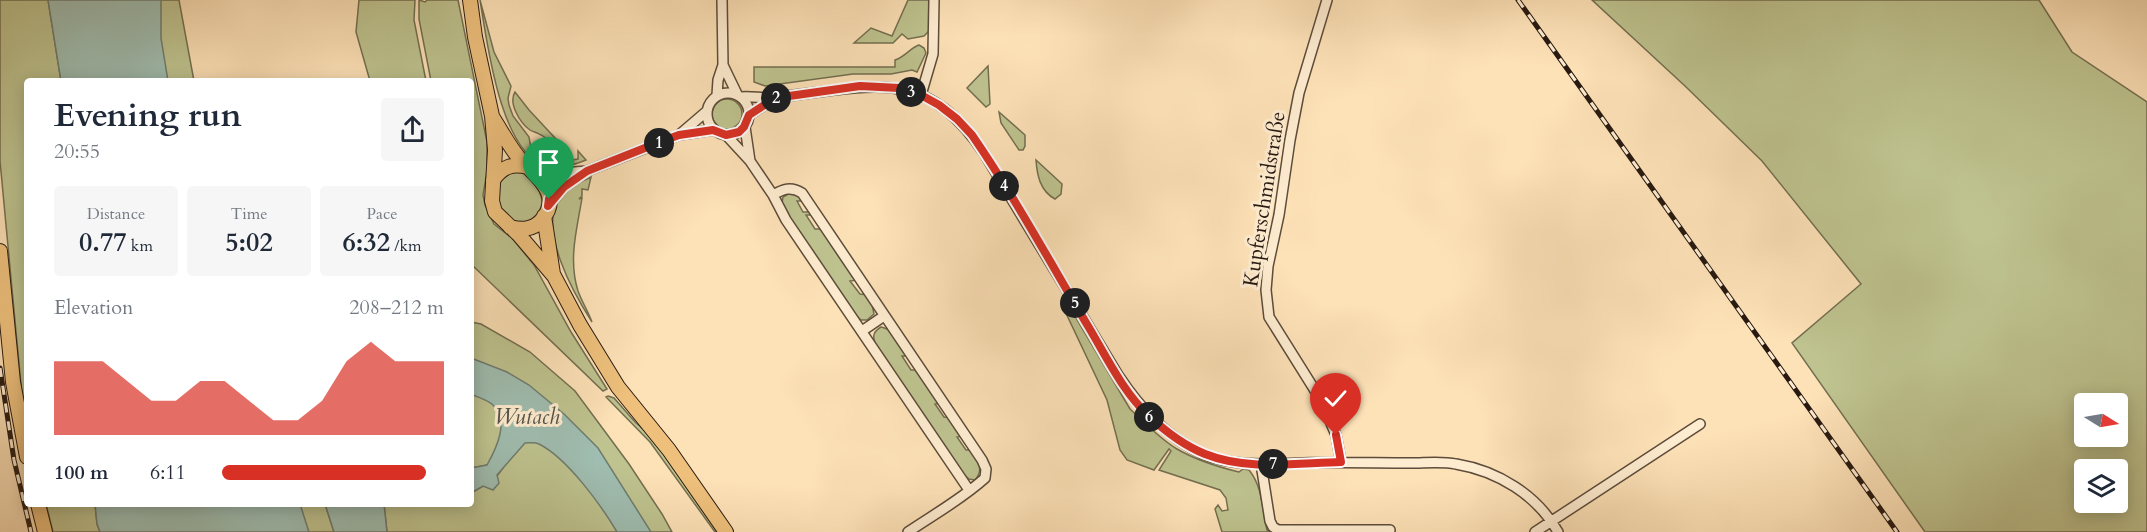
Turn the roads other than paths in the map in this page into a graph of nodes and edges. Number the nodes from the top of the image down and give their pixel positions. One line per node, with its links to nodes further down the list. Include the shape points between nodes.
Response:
1 (470, 0): 12 (main road)
2 (722, 0): 5 (street)
3 (934, 0): 7 (street, via 933,54)
4 (1327, 0): 30 (street, Kupferschmidstraße, via 1299,93 1266,290 1269,317 1321,400 1336,435)
5 (723, 65): 6 (street); 8 (street)
6 (717, 95): 8 (street); 10 (street)
7 (921, 95): 9 (street, via 899,88 860,86); 31 (street, via 957,119 972,135 1118,375 1148,416 1183,444 1204,454 1225,461)
8 (739, 96): 9 (street); 11 (street)
9 (775, 98): 11 (street)
10 (706, 111): 14 (street); 15 (street)
11 (749, 115): 13 (street)
12 (492, 117): 18 (main road); 20 (main road)
13 (744, 127): 16 (street); 17 (street)
14 (713, 130): 15 (street); 16 (street)
15 (679, 135): 19 (street)
16 (726, 135): 17 (street)
17 (750, 161): 21 (street)
18 (533, 171): 19 (street); 20 (main road, via 508,167); 22 (main road, via 548,193)
19 (587, 171): 22 (street, via 564,187)
20 (494, 180): 23 (main road, via 493,208)
21 (773, 195): 26 (street, via 794,188 802,193); 27 (street)
22 (546, 211): 23 (main road, via 528,229); 25 (main road)
23 (510, 227): 25 (main road)
24 (0, 251): 29 (main road, via 13,382)
25 (554, 276): 37 (main road, via 618,387 669,450)
26 (884, 316): 27 (street); 32 (street, via 978,452 986,469 985,478)
27 (862, 332): 32 (street)
28 (1700, 424): 34 (street)
29 (24, 441)
30 (1341, 462): 31 (street); 34 (street, via 1455,463 1500,478 1532,498)
31 (1261, 464): 35 (street, via 1270,521 1278,530)
32 (969, 490): 38 (street)
33 (39, 507): 36 (main road)
34 (1552, 520): 39 (street); 40 (street)
35 (1390, 530)
36 (45, 532)
37 (726, 532)
38 (908, 532)
39 (1535, 532)
40 (1558, 532)

